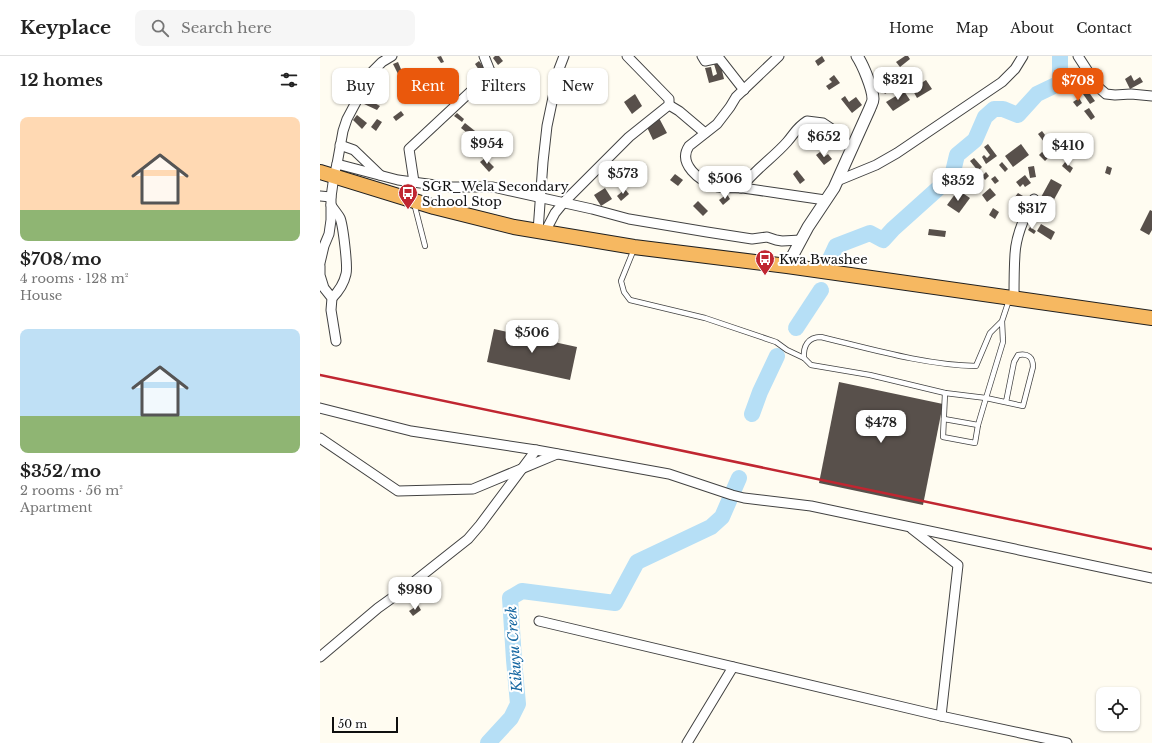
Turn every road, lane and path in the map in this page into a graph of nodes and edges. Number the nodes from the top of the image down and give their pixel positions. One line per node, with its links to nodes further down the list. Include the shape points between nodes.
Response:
1 (392, 56): 14 (street, via 372,72 347,119)
2 (484, 56): 20 (street, via 490,71 484,80 409,149)
3 (564, 56): 23 (street, via 547,126)
4 (628, 56): 12 (street, via 670,99)
5 (702, 56): 10 (street, via 705,61 719,58)
6 (779, 56): 10 (street)
7 (857, 56): 15 (street, via 870,85 873,100)
8 (1023, 56): 19 (street, via 1002,82 906,147 876,165)
9 (1078, 56): 11 (street, via 1098,87 1106,94)
10 (744, 90): 13 (street, via 717,124)
11 (1152, 96)
12 (669, 105): 13 (street); 28 (street, via 629,136)
13 (705, 133): 21 (street, via 687,150 686,162 705,182 716,187)
14 (340, 145): 16 (street); 18 (street, via 354,150)
15 (852, 149): 19 (street); 21 (street, via 823,123 807,122 796,130)
16 (335, 170): 17 (highway); 18 (street); 26 (street); 27 (highway)
17 (320, 172)
18 (380, 175): 20 (street)
19 (837, 181): 25 (street)
20 (414, 182): 23 (street, via 450,187 493,187)
21 (741, 188): 25 (street)
22 (320, 196): 26 (street)
23 (541, 197): 28 (street); 29 (street)
24 (1034, 199): 37 (street, via 1020,231 1015,253)
25 (825, 200): 30 (street)
26 (331, 201): 33 (street, via 329,234); 36 (street, via 344,234 347,266 343,282)
27 (413, 201): 29 (highway); 31 (lane)
28 (564, 202): 29 (street); 30 (street, via 629,219 720,234 752,239)
29 (541, 232): 32 (highway)
30 (800, 240): 35 (street)
31 (425, 246)
32 (634, 247): 35 (highway); 41 (lane, via 621,281 630,300 705,318 776,342)
33 (320, 263)
34 (320, 266): 36 (street, via 324,288)
35 (787, 266): 37 (highway)
36 (332, 298): 40 (street, via 331,310)
37 (1012, 298): 38 (highway); 39 (lane)
38 (1152, 318)
39 (1002, 322): 41 (lane, via 990,333 976,366 955,366 896,355 821,337 815,337 807,343); 43 (lane, via 1003,342)
40 (336, 341)
41 (804, 358): 42 (lane, via 811,364)
42 (945, 393): 43 (lane); 46 (lane)
43 (986, 398): 44 (lane); 47 (lane)
44 (1006, 402): 44 (lane, via 1023,406 1034,367 1030,357 1018,355 1014,362)
45 (320, 408): 49 (street, via 411,431)
46 (944, 418): 47 (lane); 47 (lane, via 943,437 975,443)
47 (978, 425)
48 (320, 438): 51 (street, via 398,491 473,489)
49 (536, 450): 50 (street); 51 (street)
50 (557, 454): 51 (street); 52 (street, via 669,474 744,498 811,506)
51 (522, 469): 55 (street, via 468,539)
52 (909, 527): 53 (street); 57 (street, via 958,564)
53 (1152, 578)
54 (539, 621): 56 (street)
55 (320, 656)
56 (733, 667): 57 (street); 58 (street)
57 (941, 716): 59 (street)
58 (687, 743)
59 (1067, 743)

